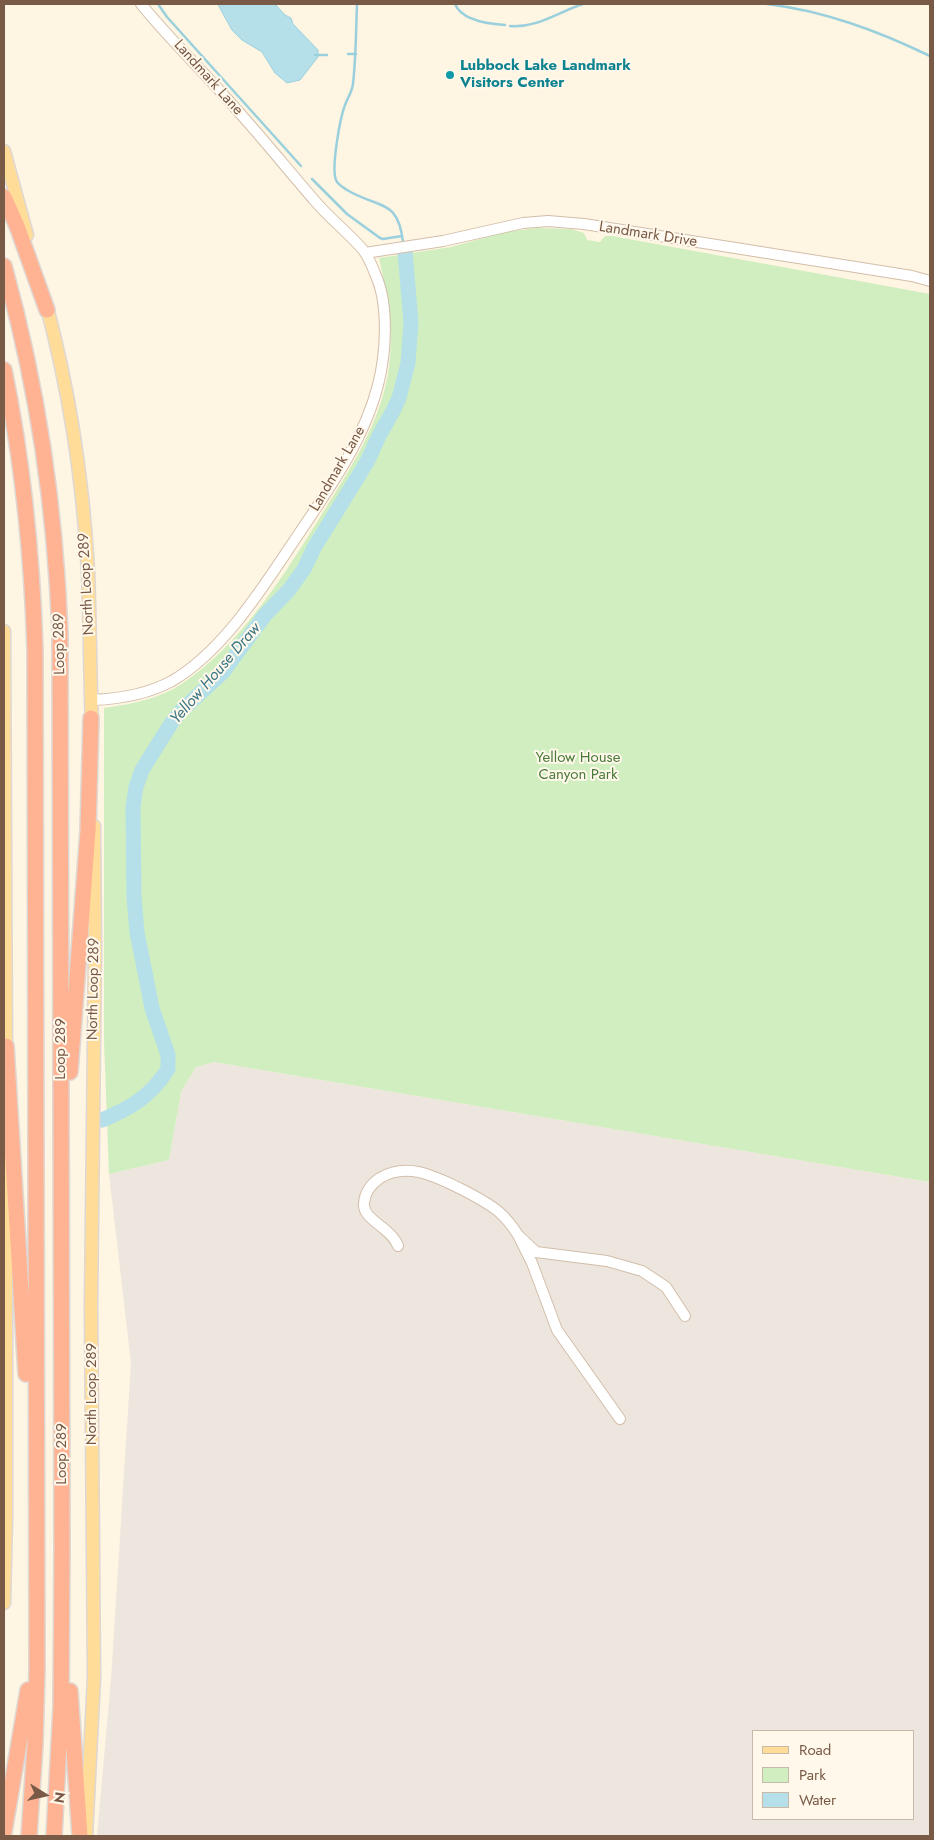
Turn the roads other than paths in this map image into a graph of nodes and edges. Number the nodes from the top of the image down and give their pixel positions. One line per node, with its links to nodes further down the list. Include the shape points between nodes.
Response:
1 (141, 4): 4 (street, Landmark Lane, via 238,110 322,209)
2 (4, 152): 7 (main road, North Loop 289)
3 (4, 197): 7 (highway)
4 (365, 253): 6 (street, Landmark Drive, via 443,241 512,224 558,222); 10 (street, Landmark Lane, via 378,278 381,294 383,357 378,387 344,462 265,583 235,623 194,666 156,689 113,699)
5 (4, 266): 15 (highway, Loop 289, via 37,404 56,553 61,707)
6 (930, 281)
7 (47, 310): 10 (main road, North Loop 289, via 60,364 79,476 88,569)
8 (4, 370): 21 (highway, Loop 289, via 26,502 36,648)
9 (4, 631): 11 (main road)
10 (92, 700): 12 (main road, North Loop 289)
11 (4, 708): 13 (main road)
12 (91, 718): 15 (highway, via 84,887); 29 (main road, North Loop 289, via 95,846 91,1306 94,1678)
13 (5, 736): 14 (main road)
14 (6, 1046): 17 (main road); 21 (highway, via 29,1457)
15 (62, 1146): 22 (highway, Loop 289)
16 (518, 1235): 18 (street, via 498,1212 475,1196 434,1176 398,1171 374,1182 367,1190 363,1204 368,1216 387,1230); 19 (street, via 536,1252 608,1261 642,1270 666,1287); 20 (street, via 557,1330)
17 (5, 1244): 23 (main road)
18 (398, 1246)
19 (685, 1316)
20 (620, 1419)
21 (36, 1485): 24 (highway, Loop 289)
22 (62, 1549): 27 (highway, Loop 289, via 61,1707); 28 (highway)
23 (4, 1603)
24 (36, 1617): 25 (highway, via 30,1648 27,1700); 26 (highway, Loop 289, via 35,1745)
25 (4, 1832)
26 (29, 1836)
27 (54, 1836)
28 (80, 1836)
29 (86, 1836)

